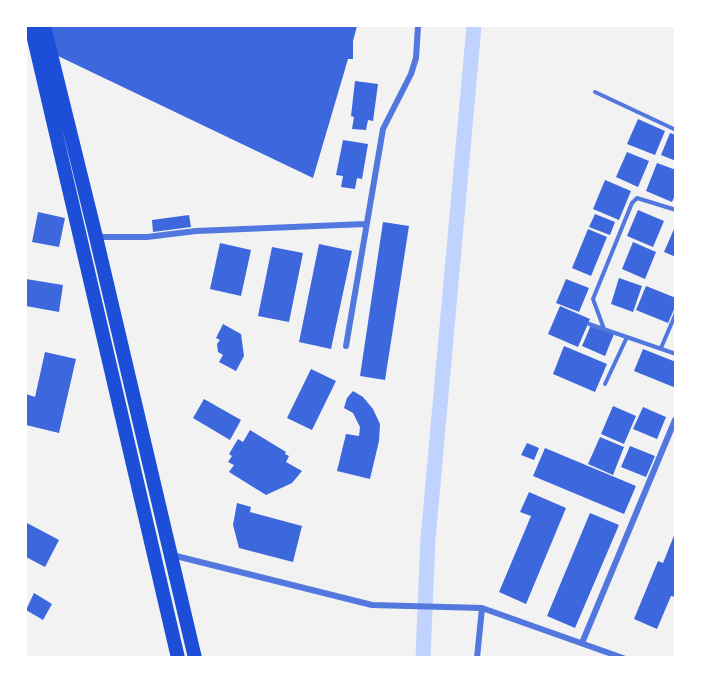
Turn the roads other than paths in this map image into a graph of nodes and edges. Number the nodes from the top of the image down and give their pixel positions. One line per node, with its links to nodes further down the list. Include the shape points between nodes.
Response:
1 (30, 26): 21 (highway)
2 (44, 26): 8 (highway)
3 (418, 26): 7 (street, via 411,74 383,129)
4 (595, 92): 5 (lane)
5 (675, 129)
6 (675, 210): 11 (lane, via 637,198 632,203 593,299)
7 (365, 224): 8 (street); 13 (street)
8 (96, 237): 18 (highway)
9 (675, 313): 14 (lane)
10 (589, 324): 11 (lane)
11 (604, 329): 12 (lane)
12 (627, 337): 14 (lane); 16 (lane)
13 (346, 346)
14 (661, 349): 15 (lane)
15 (675, 354)
16 (605, 384)
17 (675, 420): 20 (street)
18 (169, 554): 19 (street, via 372,605); 22 (highway)
19 (482, 608): 20 (street); 23 (street)
20 (582, 643): 24 (street)
21 (178, 657)
22 (195, 657)
23 (477, 657)
24 (623, 657)

